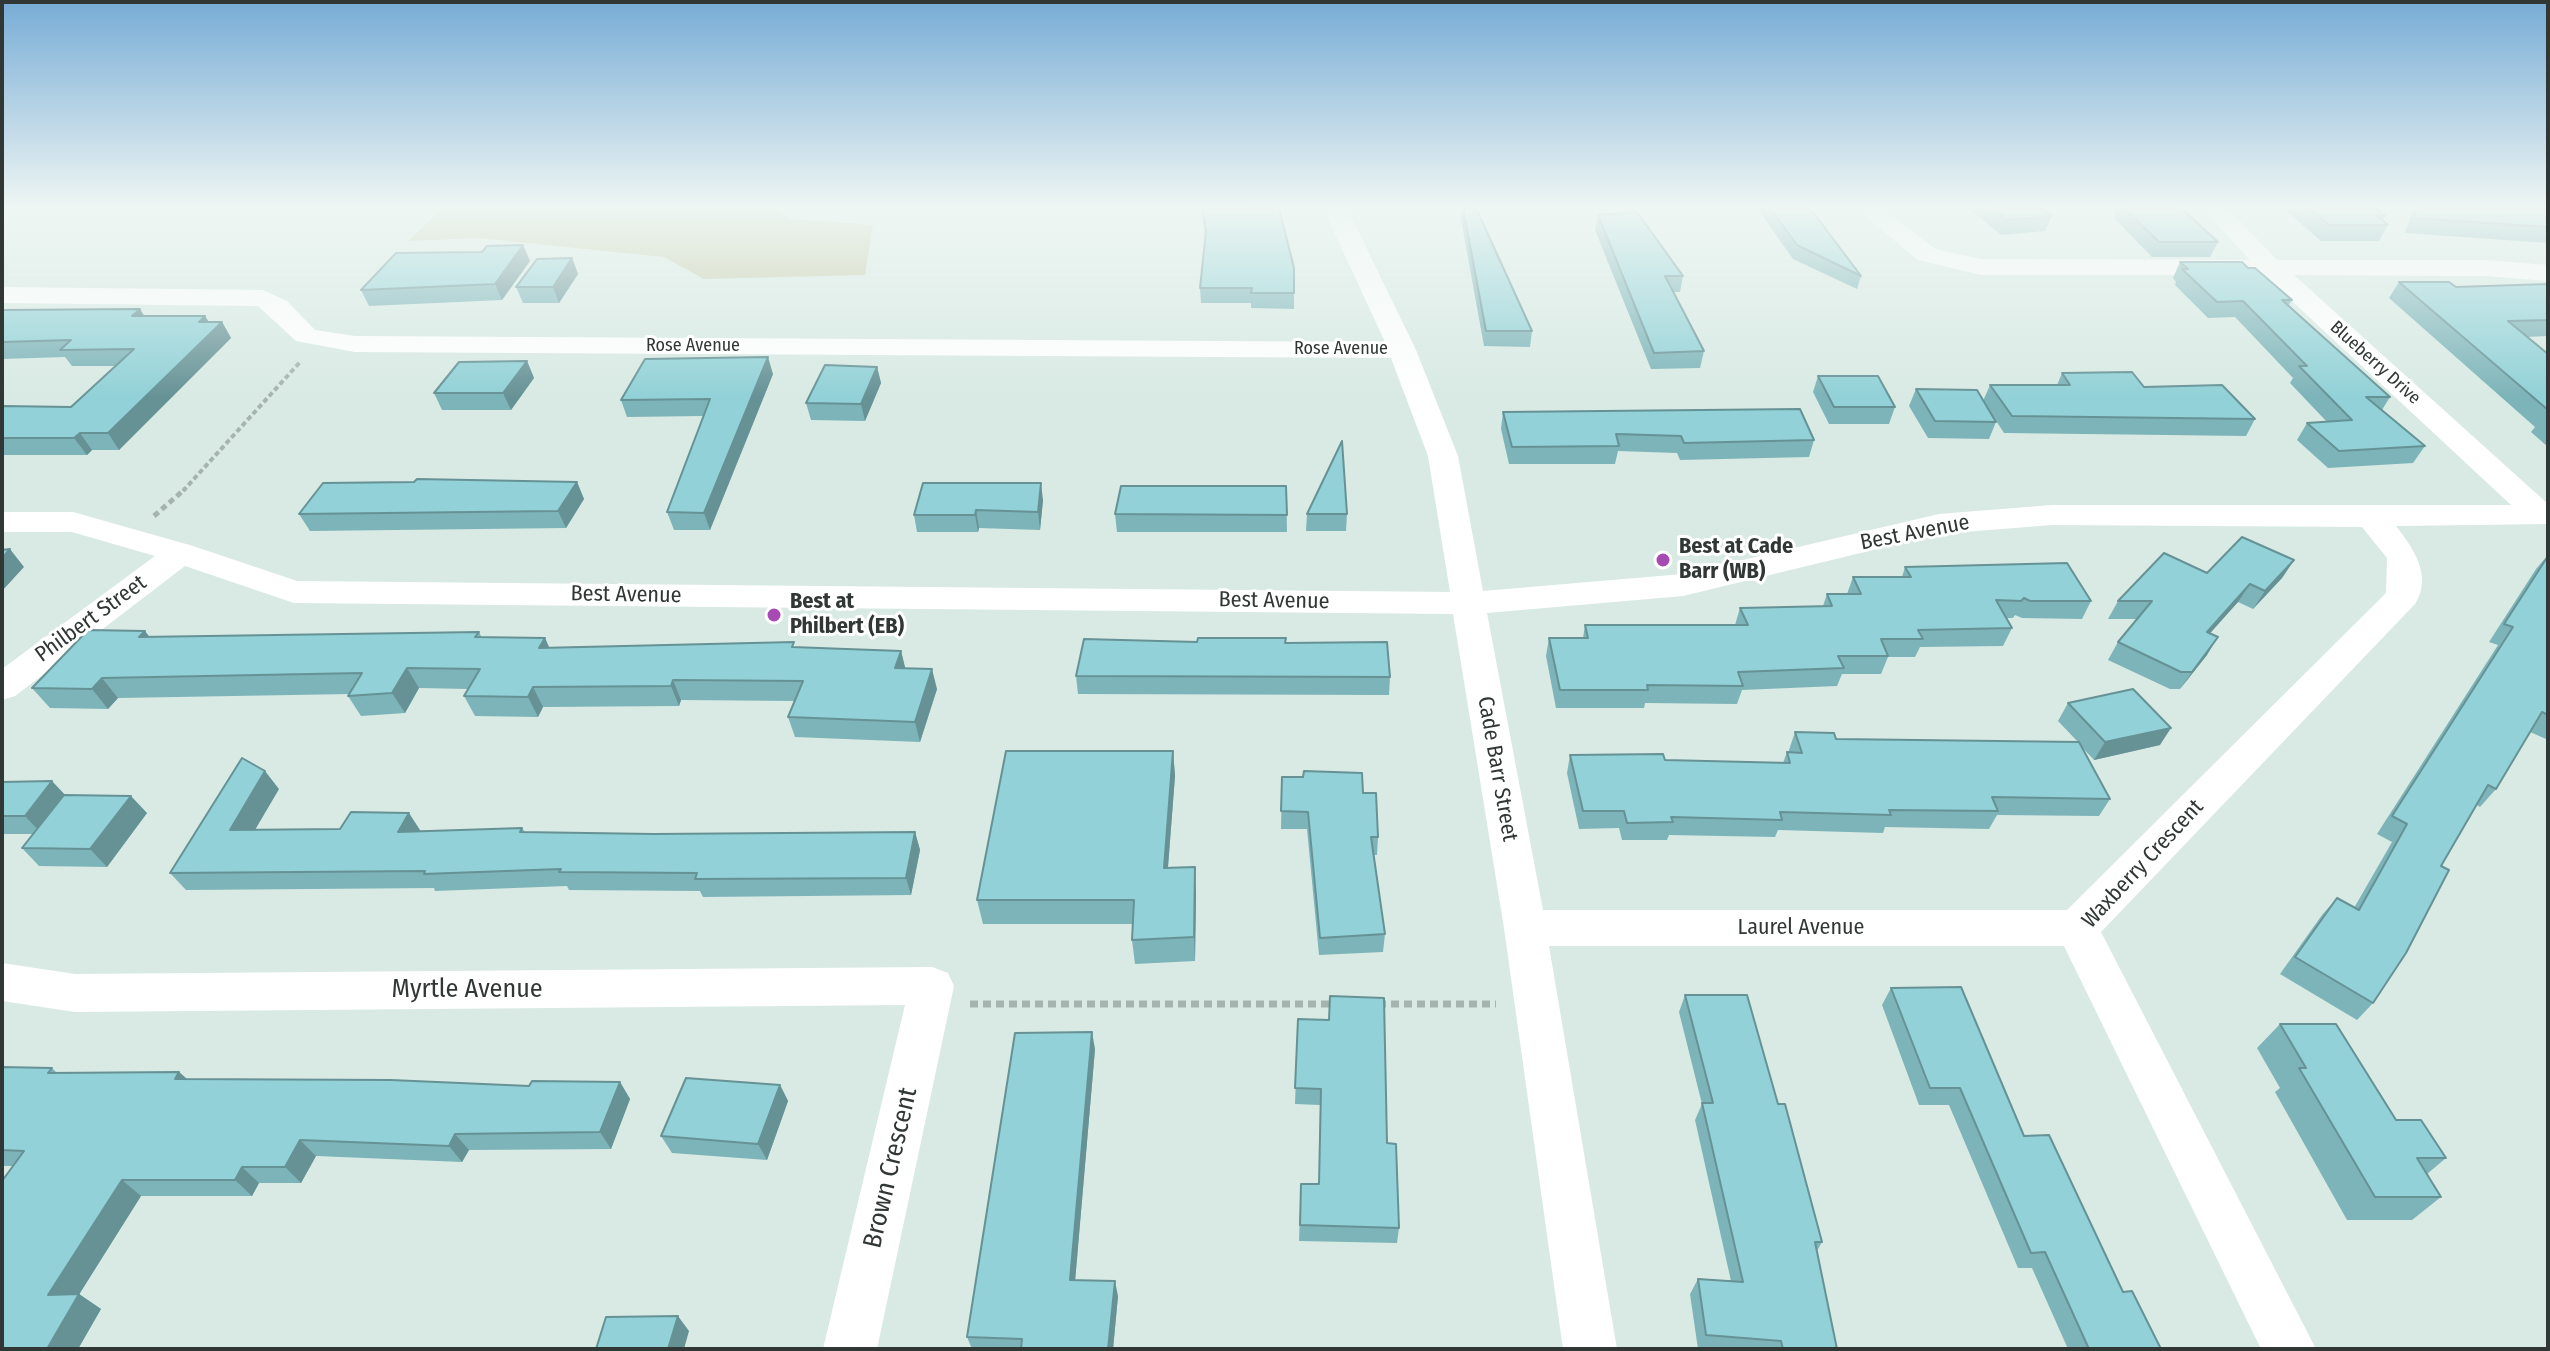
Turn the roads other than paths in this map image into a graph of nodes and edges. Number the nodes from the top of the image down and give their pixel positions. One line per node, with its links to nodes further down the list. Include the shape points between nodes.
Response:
1 (1365, 271): 6 (street, Cade Barr Street)
2 (2274, 271): 7 (street, Blueberry Drive)
3 (2524, 271): 4 (street)
4 (2548, 273)
5 (2, 295): 6 (street, Rose Avenue, via 263,298 281,306 298,331 355,344)
6 (1402, 350): 11 (street, Cade Barr Street, via 1443,456)
7 (2544, 514): 8 (street, Best Avenue)
8 (2371, 517): 11 (street, Best Avenue, via 2052,515 1939,524 1683,585); 14 (street, Waxberry Crescent, via 2403,557 2403,596)
9 (2, 522): 10 (street, Best Avenue, via 73,522)
10 (181, 553): 11 (street, Best Avenue, via 294,592); 12 (street, Philbert Street)
11 (1468, 603): 13 (street, Cade Barr Street)
12 (2, 687)
13 (1525, 928): 14 (street, Laurel Avenue); 18 (street, Cade Barr Street)
14 (2077, 928): 19 (street, Waxberry Crescent)
15 (2, 982): 16 (street, Myrtle Avenue, via 75,993)
16 (930, 995): 17 (street, Brown Crescent)
17 (850, 1349)
18 (1590, 1349)
19 (2289, 1349)

